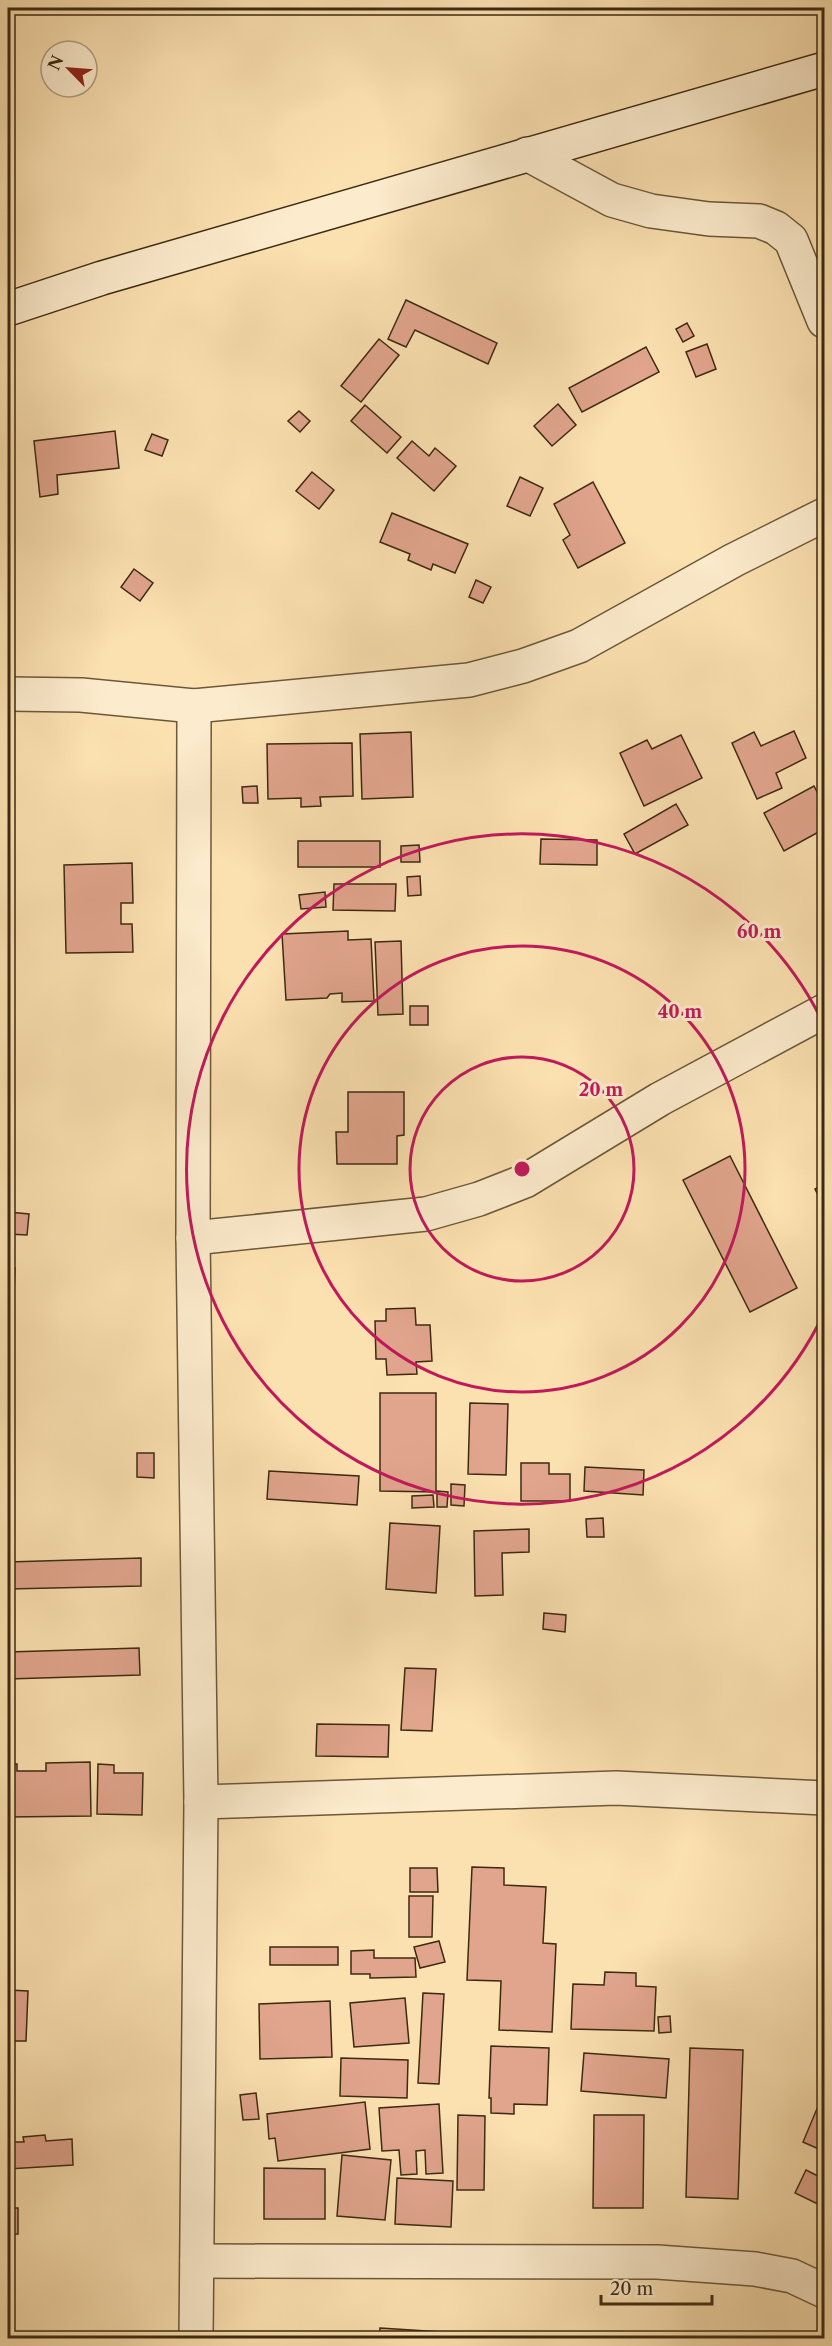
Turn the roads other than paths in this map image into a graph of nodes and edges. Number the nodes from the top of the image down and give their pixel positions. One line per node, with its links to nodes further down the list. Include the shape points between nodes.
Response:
1 (825, 69): 2 (street)
2 (527, 154): 3 (street); 4 (street, via 612,200 651,211 759,221 776,228 791,240)
3 (8, 309)
4 (825, 321)
5 (825, 515): 7 (street, via 579,645 523,666 469,680)
6 (8, 694): 7 (street, via 81,695)
7 (194, 706): 9 (street)
8 (825, 1011): 9 (street, via 660,1099 525,1181 479,1198 426,1214)
9 (193, 1238): 11 (street)
10 (825, 1798): 11 (street, via 616,1788)
11 (201, 1802): 12 (street)
12 (197, 2261): 13 (street, via 657,2262 755,2269 792,2276); 14 (street)
13 (825, 2291)
14 (195, 2338)

